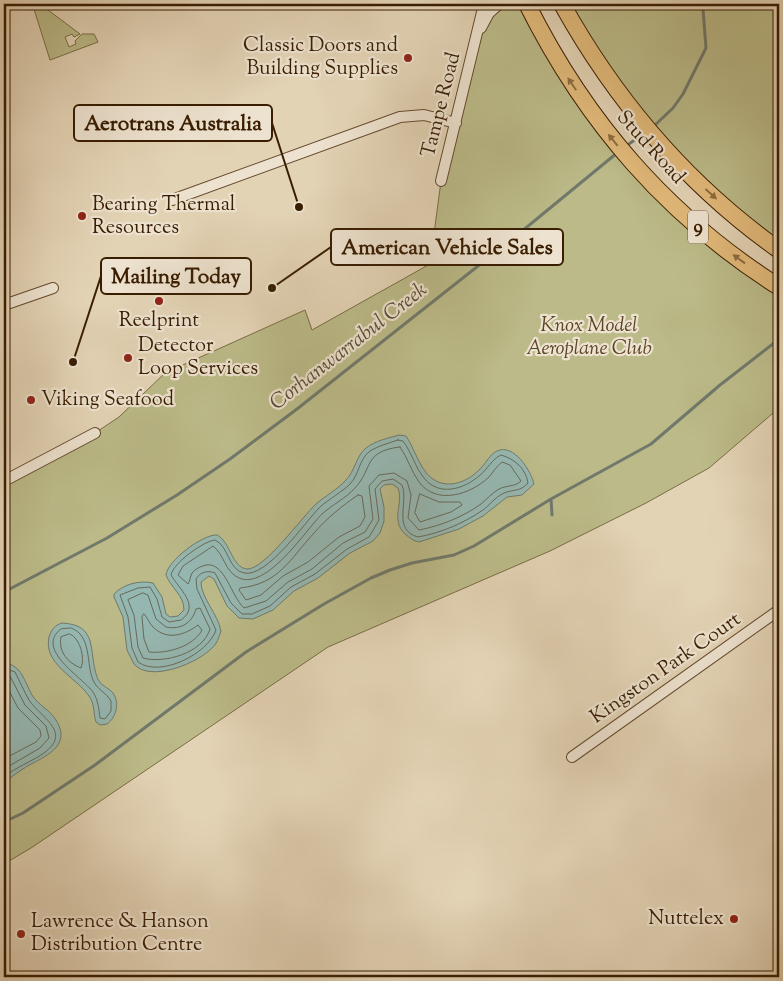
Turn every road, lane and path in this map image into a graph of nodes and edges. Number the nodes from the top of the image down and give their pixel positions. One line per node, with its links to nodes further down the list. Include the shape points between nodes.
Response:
1 (484, 4): 5 (street, Tampe Road)
2 (499, 4): 5 (street, Tampe Road, via 489,13)
3 (527, 4): 10 (highway, Stud Road / 9, one-way to 3, via 690,220 626,157 599,124 563,70)
4 (562, 4): 9 (highway, Stud Road / 9, one-way to 9, via 619,92 652,135 701,186)
5 (476, 38): 6 (street, Tampe Road)
6 (456, 123): 7 (street, Tampe Road); 8 (street, via 424,115 400,117)
7 (442, 181)
8 (172, 200)
9 (779, 250)
10 (779, 287)
11 (53, 288): 12 (street)
12 (4, 305)
13 (95, 433): 14 (street)
14 (4, 480)
15 (779, 610): 16 (street, Kingston Park Court)
16 (572, 757)

